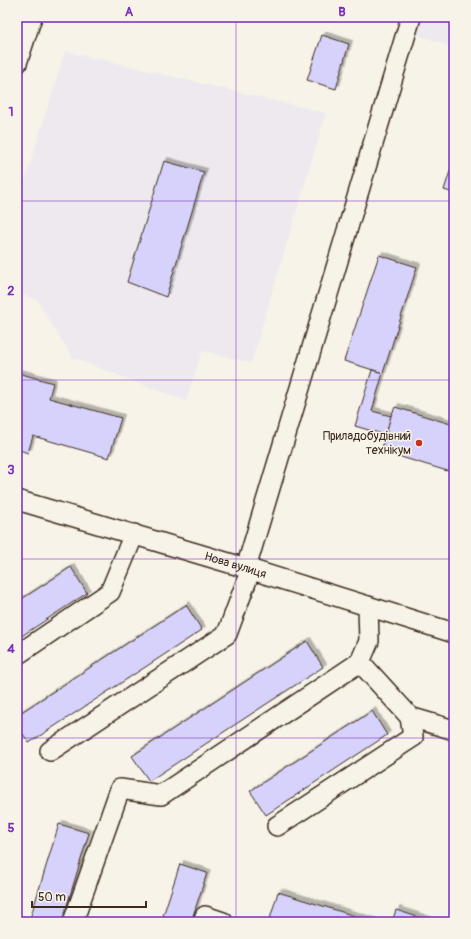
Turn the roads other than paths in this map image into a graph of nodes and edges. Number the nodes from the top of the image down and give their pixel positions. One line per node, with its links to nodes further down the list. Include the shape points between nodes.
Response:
1 (32, 17): 3 (street)
2 (411, 17): 6 (street)
3 (17, 63)
4 (17, 500): 5 (street, Нова вулиця)
5 (134, 534): 6 (street, Нова вулиця); 9 (street, via 110,592)
6 (248, 569): 7 (street, Нова вулиця); 13 (street, via 227,634)
7 (368, 606): 8 (street, Нова вулиця); 10 (street, via 369,641)
8 (454, 633)
9 (17, 655)
10 (360, 662): 11 (street); 15 (street, via 160,794 120,789)
11 (410, 717): 12 (street); 14 (street, via 412,738)
12 (454, 730)
13 (50, 751)
14 (277, 826)
15 (73, 922)
16 (203, 922): 17 (street, via 205,916)
17 (223, 922)

